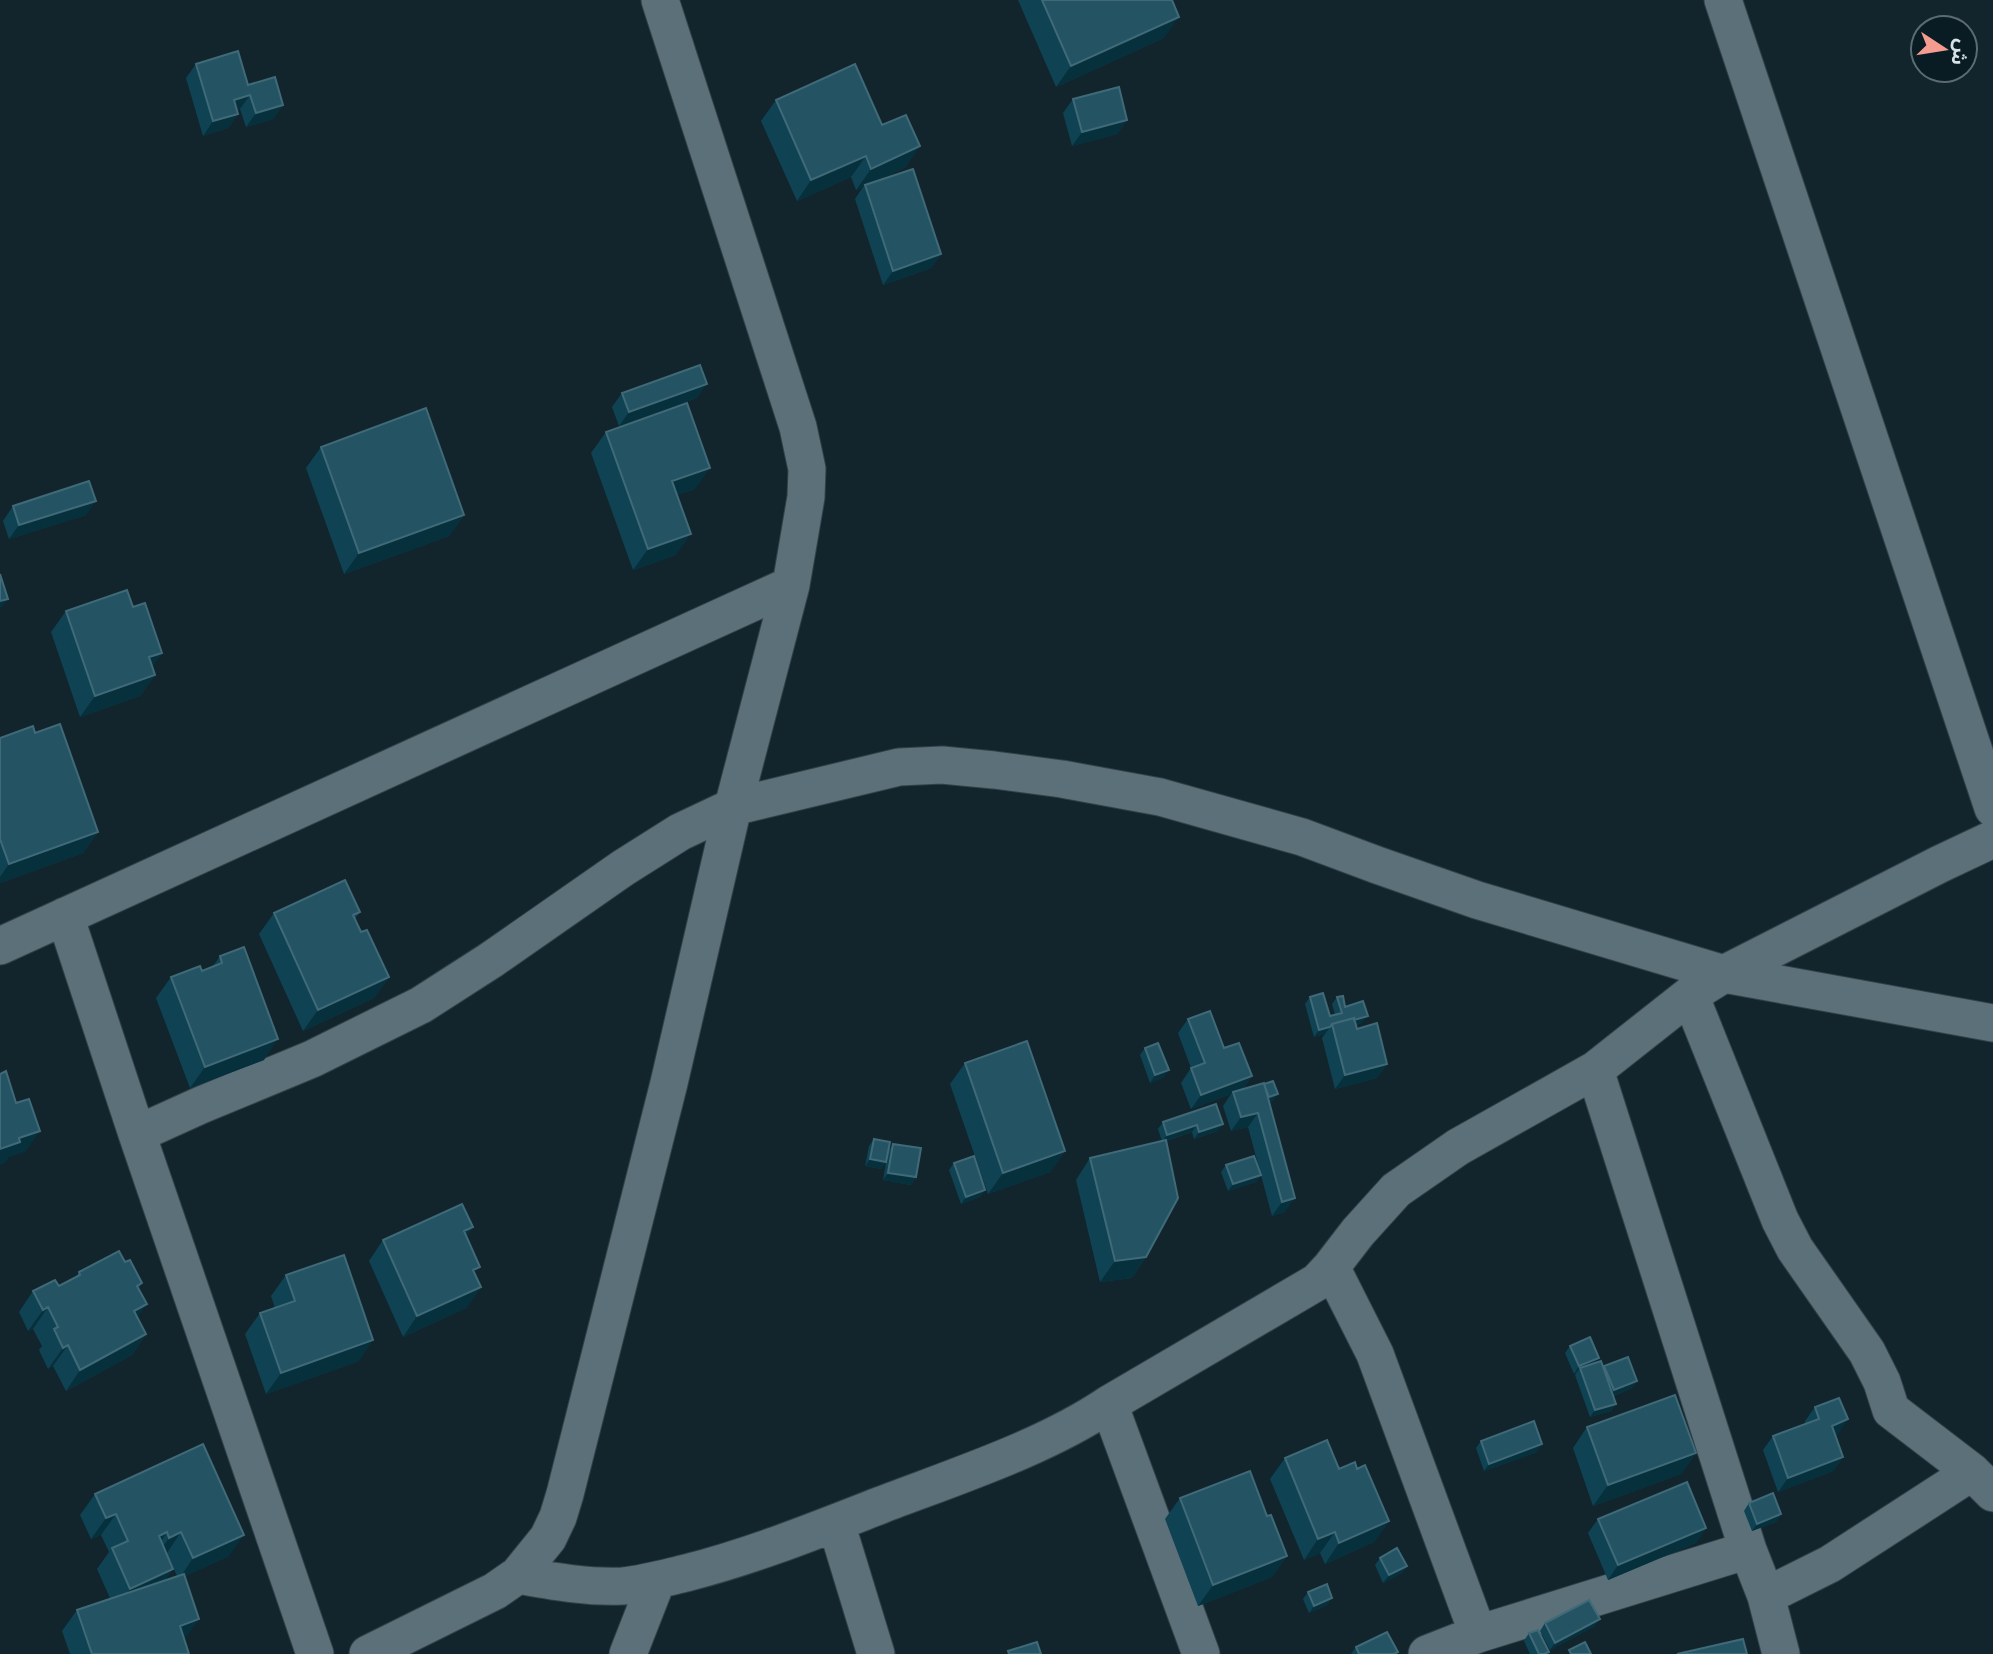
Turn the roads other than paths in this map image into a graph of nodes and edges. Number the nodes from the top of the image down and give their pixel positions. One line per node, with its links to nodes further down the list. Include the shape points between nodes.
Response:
1 (660, 0): 3 (street, via 807,469)
2 (1723, 0): 5 (street)
3 (791, 585): 4 (street); 7 (street)
4 (733, 807): 9 (street, via 899,767 942,765 1062,779 1160,797 1302,836 1477,900); 13 (street, via 634,861 421,1005 312,1059); 19 (street, via 565,1494 548,1538)
5 (1993, 808)
6 (1993, 839): 9 (street)
7 (65, 916): 8 (street); 13 (street)
8 (0, 946)
9 (1724, 974): 10 (street); 11 (street)
10 (1690, 995): 12 (street); 16 (street, via 1780,1220 1867,1352 1891,1410)
11 (1993, 1023)
12 (1595, 1070): 14 (street, via 1458,1147 1396,1190); 18 (street)
13 (137, 1134): 23 (street)
14 (1331, 1267): 15 (street, via 1317,1282); 22 (street, via 1374,1354)
15 (1109, 1405): 17 (street, via 1023,1449); 27 (street)
16 (1983, 1482): 21 (street)
17 (835, 1522): 20 (street, via 744,1557); 26 (street)
18 (1748, 1550): 21 (street); 22 (street)
19 (518, 1575): 20 (street, via 592,1585); 24 (street)
20 (657, 1580): 25 (street)
21 (1766, 1596): 29 (street)
22 (1478, 1634): 28 (street)
23 (315, 1654)
24 (368, 1654)
25 (628, 1654)
26 (876, 1654)
27 (1201, 1654)
28 (1427, 1654)
29 (1781, 1654)

